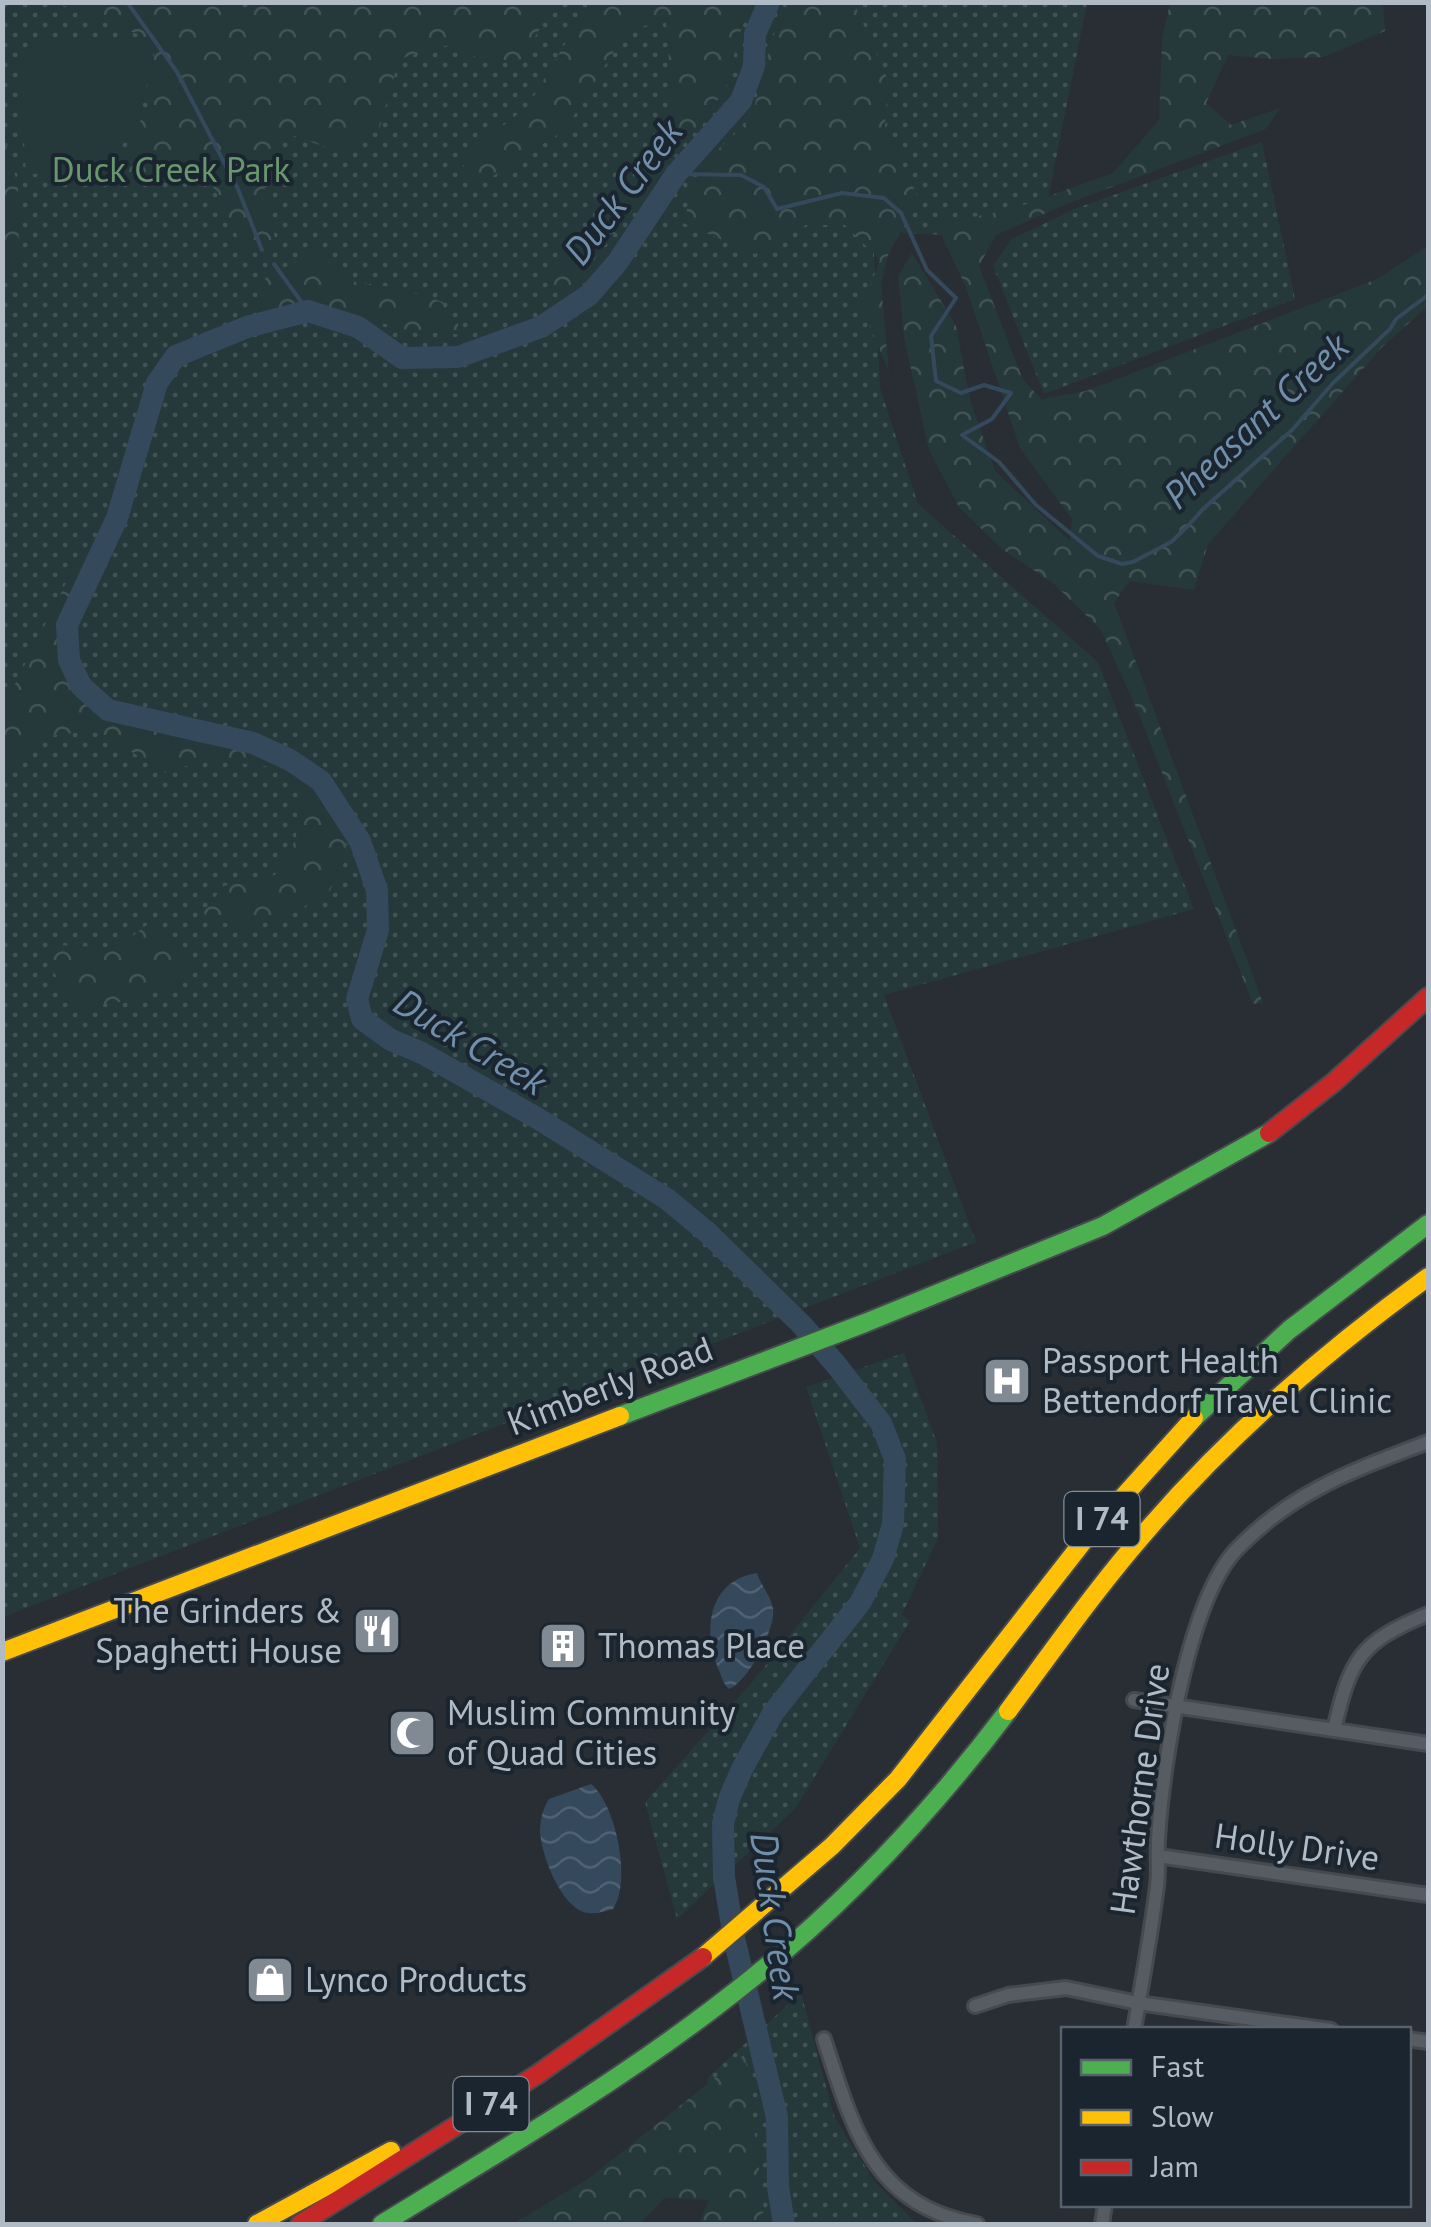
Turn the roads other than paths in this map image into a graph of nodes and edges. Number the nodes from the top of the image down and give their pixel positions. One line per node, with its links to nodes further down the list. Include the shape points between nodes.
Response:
1 (1428, 997): 6 (main road, Kimberly Road, via 1268,1133 1103,1226)
2 (1428, 1224): 18 (main road, I 74, via 1308,1314 1185,1427 1085,1539 898,1779 820,1858 679,1979)
3 (1428, 1277): 19 (main road, I 74, via 1328,1353 1205,1468 1147,1530 931,1807 832,1910 689,2027)
4 (1428, 1442): 8 (street, Hawthorne Drive, via 1323,1483 1276,1513 1234,1552 1201,1608)
5 (1428, 1614): 9 (street, via 1376,1639 1355,1661)
6 (2, 1652)
7 (1134, 1700): 8 (street)
8 (1176, 1706): 9 (street); 11 (street, Hawthorne Drive)
9 (1334, 1730): 10 (street)
10 (1428, 1744)
11 (1158, 1856): 12 (street, Holly Drive); 13 (street, Hawthorne Drive)
12 (1428, 1895)
13 (1138, 2002): 14 (street, via 1066,1988); 15 (street, Hawthorne Drive); 16 (street)
14 (975, 2006)
15 (1134, 2027)
16 (1294, 2027)
17 (824, 2040): 24 (street, via 851,2121 881,2174 932,2212)
18 (459, 2124): 20 (main road, via 395,2149); 21 (main road, I 74)
19 (442, 2186): 22 (main road, I 74); 23 (main road)
20 (256, 2224)
21 (300, 2224)
22 (382, 2224)
23 (407, 2224)
24 (977, 2224)

